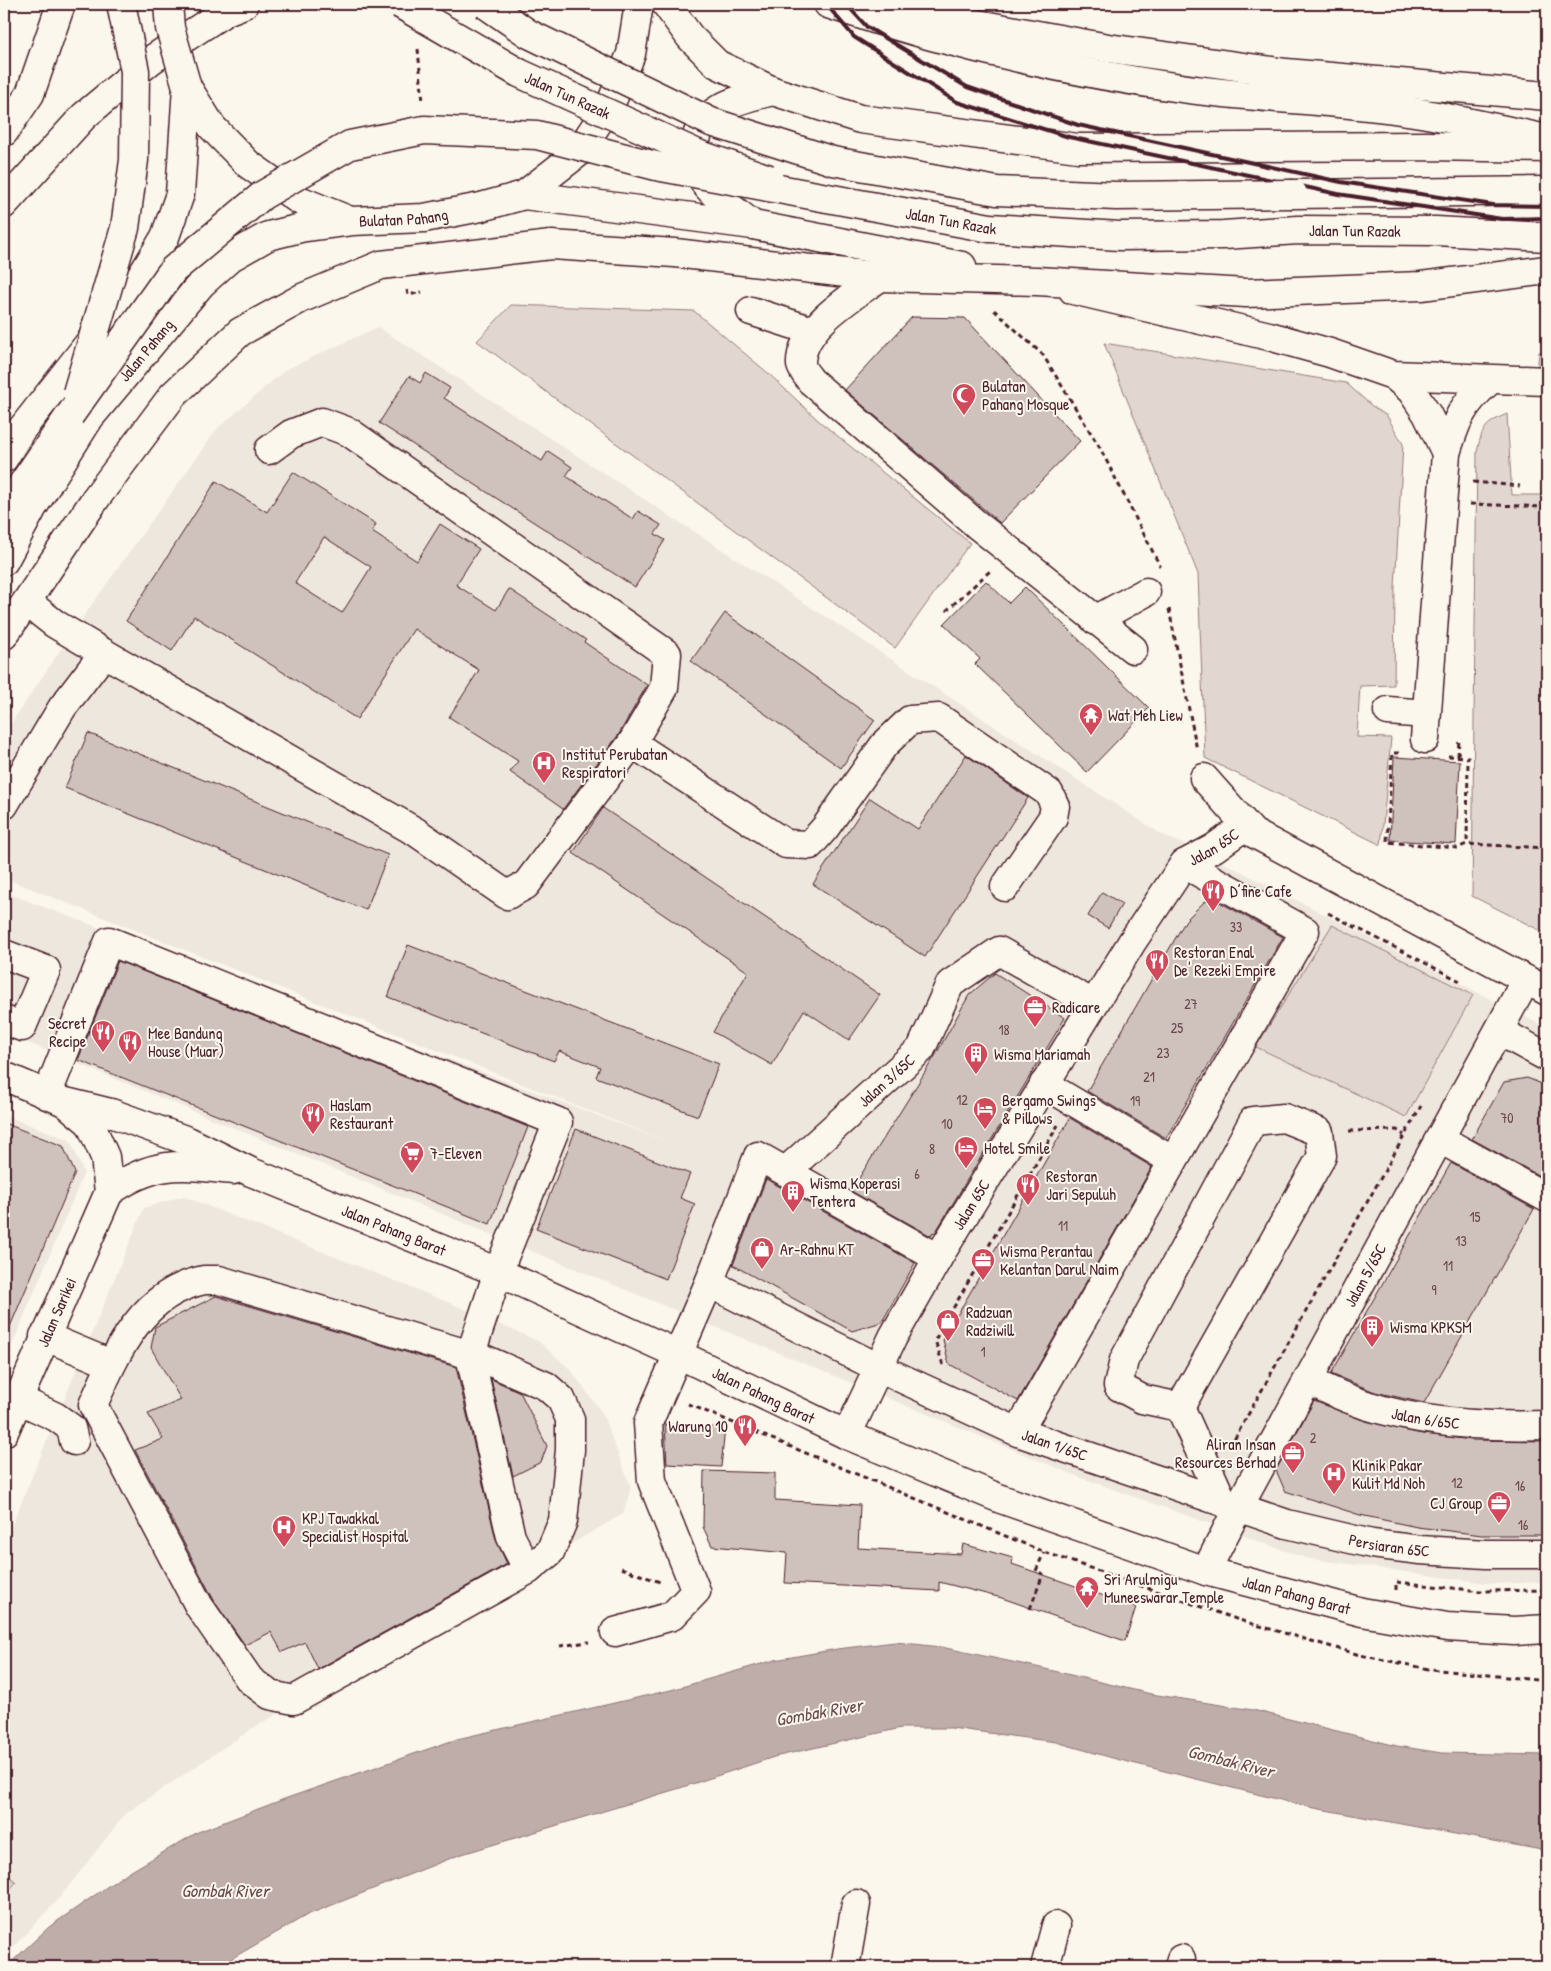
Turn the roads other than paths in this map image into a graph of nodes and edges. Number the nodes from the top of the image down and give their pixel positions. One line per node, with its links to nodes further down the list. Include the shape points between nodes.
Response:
1 (62, 4): 14 (main road, via 30,94)
2 (121, 4): 32 (main road, bridge, via 135,71 134,160 125,228)
3 (168, 4): 11 (main road, Bulatan Pahang, bridge, via 170,28)
4 (244, 4): 20 (main road, via 151,60 84,116)
5 (400, 4): 19 (main road, Jalan Tun Razak, bridge, via 519,73 700,155)
6 (485, 4): 17 (main road, bridge, via 529,34 710,122 833,161 997,191 1116,196)
7 (828, 4): 15 (main road, via 897,27 1029,61 1181,88 1413,112)
8 (876, 4): 13 (main road, via 894,12 1108,48 1286,73)
9 (639, 7): 18 (main road, Bulatan Pahang, via 630,54 612,100 578,153)
10 (673, 13): 12 (main road, via 717,64)
11 (187, 87): 21 (main road, Bulatan Pahang, via 212,127 248,164 299,200); 35 (main road, via 180,194 165,237 142,277 21,430)
12 (773, 91): 16 (main road, via 860,119 1078,148); 22 (main road, via 732,101 712,112 696,137 693,164 710,190)
13 (1547, 96)
14 (4, 132)
15 (1547, 139)
16 (1547, 148)
17 (1547, 191)
18 (524, 195): 21 (main road, Bulatan Pahang, via 424,218); 22 (main road)
19 (827, 198): 23 (main road, Jalan Tun Razak, via 990,228 1120,236 1224,235 1298,230 1436,231); 32 (main road, bridge, via 656,166 537,135 424,130 350,145 264,195 173,270)
20 (4, 204)
21 (352, 221): 37 (main road, Jalan Pahang, via 268,236 231,257 201,284 90,417)
22 (753, 225): 26 (main road)
23 (1547, 237)
24 (1547, 270): 26 (main road, via 1421,286 1246,294)
25 (880, 277): 26 (main road); 28 (main road, via 832,312); 39 (main road, via 675,253 552,245 381,264 302,298 240,332 173,395 96,498)
26 (1037, 281): 29 (main road, via 1330,352)
27 (751, 311): 28 (main road)
28 (813, 331): 40 (main road, via 801,366 811,382)
29 (1393, 375): 30 (main road); 34 (main road, via 1411,390)
30 (1490, 380): 31 (main road); 34 (main road, via 1470,398 1456,420)
31 (1547, 381)
32 (70, 415): 36 (main road)
33 (270, 450): 45 (main road, via 292,434 322,422 349,432 667,654 664,688)
34 (1446, 453): 44 (main road, via 1430,736)
35 (4, 458)
36 (4, 511)
37 (4, 560)
38 (1146, 592): 40 (main road)
39 (27, 602): 41 (main road); 43 (main road, via 55,624)
40 (1095, 620): 42 (main road)
41 (4, 635)
42 (1133, 649)
43 (104, 653): 45 (main road, via 416,832 507,895 526,885); 47 (main road, via 62,708)
44 (1388, 711)
45 (632, 744): 50 (main road, via 786,844 810,845 884,745 910,720 940,718 1049,793 1055,806 1053,817)
46 (1201, 765): 48 (main road)
47 (4, 805)
48 (1245, 826): 49 (main road, Jalan 65C); 52 (main road)
49 (1184, 864): 53 (main road, Jalan 65C); 61 (main road, via 1305,932)
50 (1005, 887)
51 (4, 954): 54 (main road, via 46,970 22,1027)
52 (1536, 986): 55 (main road, Jalan 5/65C)
53 (1093, 1004): 58 (main road, Jalan 65C); 62 (main road, Jalan 3/65C, via 999,952 950,984 921,1049)
54 (4, 1020)
55 (1499, 1031): 56 (main road); 60 (main road, Jalan 5/65C)
56 (1547, 1057)
57 (4, 1076): 59 (main road, Jalan Pahang Barat)
58 (1044, 1084): 61 (main road); 66 (main road, Jalan 65C)
59 (54, 1098): 63 (main road, Jalan Pahang Barat, via 111,1113 188,1141); 64 (main road, via 90,1123 105,1157); 67 (main road, via 109,941 558,1122)
60 (1440, 1139): 65 (main road); 74 (main road, Jalan 5/65C)
61 (1173, 1161): 79 (main road)
62 (778, 1169): 66 (main road, via 844,1209); 68 (main road, via 758,1156)
63 (251, 1172): 64 (main road, via 174,1165 141,1174); 67 (main road, Jalan Pahang Barat)
64 (109, 1192): 69 (main road, Jalan Sarikei)
65 (1547, 1198)
66 (938, 1258): 73 (main road, Jalan 65C)
67 (498, 1272): 70 (main road, Jalan Pahang Barat); 71 (main road)
68 (709, 1283): 70 (main road); 73 (main road, Jalan 1/65C)
69 (44, 1336): 72 (main road); 75 (main road, Jalan Sarikei)
70 (678, 1354): 80 (main road, Jalan Pahang Barat); 87 (main road, via 648,1423 652,1481 696,1591 672,1616)
71 (470, 1356): 72 (main road, via 219,1280 204,1280 191,1282 157,1300 136,1323); 84 (main road, via 510,1537); 84 (main road, via 546,1386 561,1399 570,1419 570,1450 560,1529 550,1552)
72 (111, 1364): 84 (main road, via 93,1405 95,1410 199,1606 250,1680 270,1695 294,1700)
73 (879, 1368): 79 (main road, Jalan 1/65C); 80 (main road, Jalan 65C)
74 (1308, 1381): 77 (main road, Jalan 6/65C, via 1348,1399 1424,1418 1507,1426); 82 (main road, Jalan 5/65C)
75 (18, 1399): 78 (main road, Jalan Sarikei); 81 (main road, via 71,1428)
76 (1180, 1407): 76 (main road, via 1322,1156 1319,1132 1284,1118 1253,1121 1124,1360 1118,1386 1142,1399); 82 (main road)
77 (1547, 1425)
78 (4, 1432)
79 (1018, 1432): 82 (main road, Jalan 1/65C)
80 (847, 1435): 85 (main road, Jalan Pahang Barat, via 1001,1499)
81 (74, 1441)
82 (1230, 1505): 83 (main road, Persiaran 65C, via 1287,1524 1372,1544 1486,1554); 85 (main road, Jalan 5/65C)
83 (1547, 1554)
84 (528, 1570)
85 (1206, 1571): 86 (main road, Jalan Pahang Barat, via 1327,1603 1416,1622 1474,1629)
86 (1547, 1629)
87 (615, 1632)
88 (856, 1904): 90 (main road)
89 (1056, 1926): 91 (main road)
90 (845, 1967)
91 (1045, 1967)

